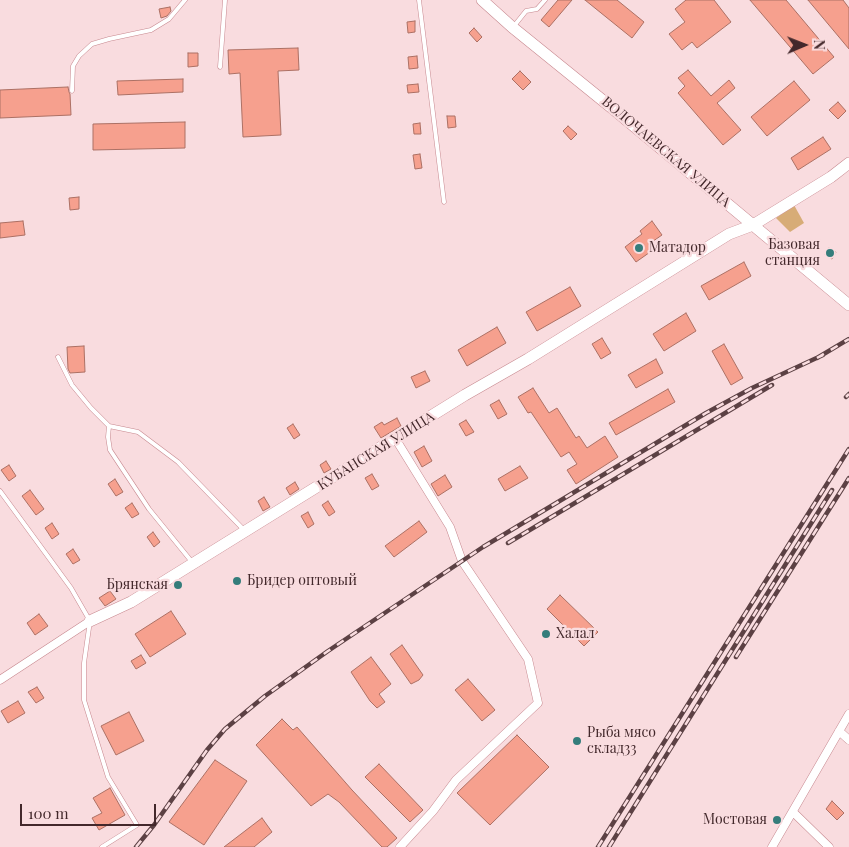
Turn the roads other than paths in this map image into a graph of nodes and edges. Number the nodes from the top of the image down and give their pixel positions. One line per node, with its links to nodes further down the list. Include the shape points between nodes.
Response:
1 (185, 0): 8 (lane, via 169,19 151,30 92,44 73,66)
2 (225, 0): 7 (lane)
3 (419, 0): 10 (lane)
4 (482, 0): 6 (main road, ВОЛОЧАЕВСКАЯ УЛИЦА)
5 (545, 0): 6 (lane, via 537,9 526,11)
6 (512, 27): 11 (main road, ВОЛОЧАЕВСКАЯ УЛИЦА)
7 (220, 67)
8 (72, 92)
9 (849, 163): 11 (main road, КУБАНСКАЯ УЛИЦА)
10 (444, 202)
11 (753, 225): 12 (main road, ВОЛОЧАЕВСКАЯ УЛИЦА); 15 (main road, КУБАНСКАЯ УЛИЦА, via 730,234)
12 (849, 305)
13 (58, 357): 14 (lane, via 72,385)
14 (109, 426): 17 (lane, via 138,432 178,462); 18 (lane, via 110,450 149,509)
15 (395, 438): 17 (main road, КУБАНСКАЯ УЛИЦА); 26 (street, via 450,527 462,561 528,659 538,703 456,780)
16 (0, 491): 19 (lane, via 71,588)
17 (245, 532): 18 (main road, КУБАНСКАЯ УЛИЦА)
18 (193, 564): 19 (main road, КУБАНСКАЯ УЛИЦА, via 131,602)
19 (90, 621): 20 (street, КУБАНСКАЯ УЛИЦА); 25 (lane, via 84,663 84,700 108,777 137,825)
20 (0, 680)
21 (849, 714): 22 (street)
22 (839, 731): 23 (street); 24 (street)
23 (849, 740)
24 (793, 812): 27 (street); 28 (street)
25 (102, 847)
26 (400, 847)
27 (772, 847)
28 (829, 847)

